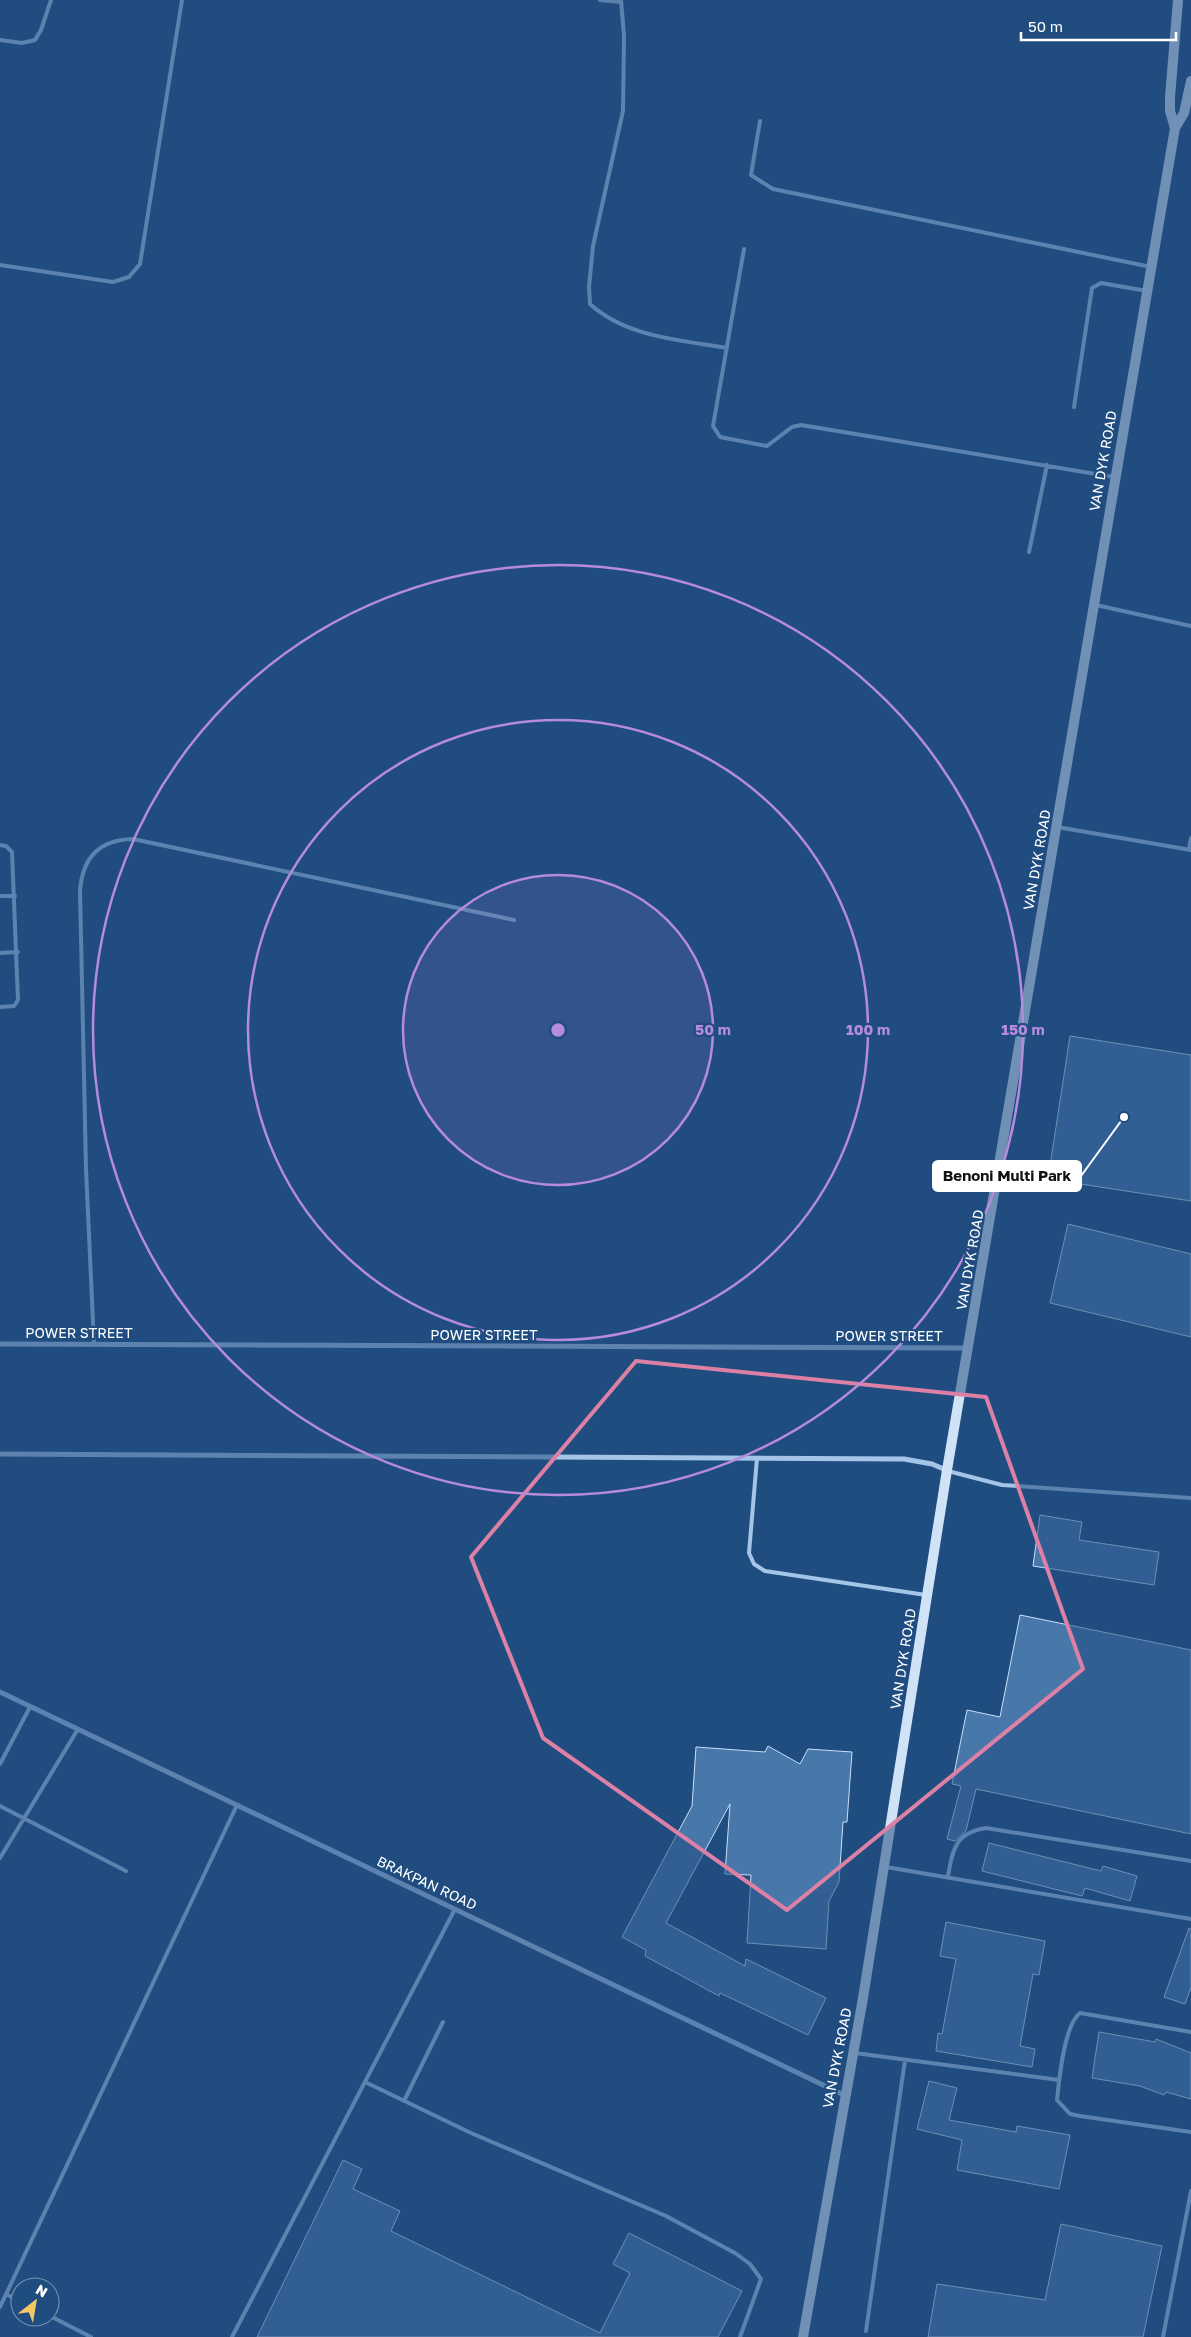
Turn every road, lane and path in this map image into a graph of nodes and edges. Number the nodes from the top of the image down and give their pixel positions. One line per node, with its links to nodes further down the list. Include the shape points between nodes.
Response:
1 (51, 0): 6 (lane, via 35,40 22,43)
2 (182, 0): 12 (lane, via 140,264 129,277 113,282)
3 (600, 0): 5 (lane)
4 (1178, 0): 10 (main road, VAN DYK ROAD, via 1170,97)
5 (621, 1): 15 (lane, via 623,111 593,246 590,304 605,317 644,333)
6 (0, 40)
7 (1191, 81): 8 (main road, VAN DYK ROAD)
8 (1188, 107): 10 (main road, VAN DYK ROAD)
9 (760, 121): 13 (lane, via 751,175 773,189)
10 (1175, 128): 13 (main road, VAN DYK ROAD)
11 (744, 249): 15 (lane)
12 (0, 265)
13 (1151, 267): 14 (main road, VAN DYK ROAD)
14 (1146, 291): 16 (lane, via 1101,284 1092,288); 18 (main road, VAN DYK ROAD)
15 (727, 348): 17 (lane, via 713,426 720,437 767,446 792,427 800,425)
16 (1074, 407)
17 (1047, 465): 18 (lane); 19 (lane)
18 (1114, 476): 20 (main road, VAN DYK ROAD)
19 (1029, 552)
20 (1094, 605): 21 (lane); 22 (main road, VAN DYK ROAD)
21 (1191, 626)
22 (1057, 827): 25 (lane); 34 (main road, VAN DYK ROAD)
23 (1191, 838): 25 (lane)
24 (0, 845): 27 (lane, via 12,852)
25 (1190, 849)
26 (0, 896): 27 (lane)
27 (15, 896): 30 (lane)
28 (514, 920): 33 (lane, via 133,840 121,840 97,850 87,860 80,890 86,1169)
29 (0, 952): 30 (lane)
30 (18, 952): 31 (lane, via 18,1000 14,1006)
31 (0, 1008)
32 (0, 1344): 33 (street, POWER STREET)
33 (94, 1344): 34 (street, POWER STREET)
34 (969, 1348): 37 (main road, VAN DYK ROAD)
35 (0, 1454): 36 (street)
36 (757, 1458): 37 (street, via 904,1459); 39 (lane, via 749,1553 754,1564 765,1571)
37 (947, 1470): 38 (lane, via 1002,1485); 39 (main road, VAN DYK ROAD)
38 (1191, 1498)
39 (927, 1596): 49 (main road, VAN DYK ROAD)
40 (0, 1692): 41 (street, BRAKPAN ROAD)
41 (30, 1707): 42 (street, BRAKPAN ROAD); 43 (lane)
42 (78, 1729): 44 (street, BRAKPAN ROAD); 46 (lane)
43 (0, 1764)
44 (236, 1805): 52 (street, BRAKPAN ROAD); 64 (lane)
45 (0, 1806): 46 (lane)
46 (25, 1818): 47 (lane); 50 (lane)
47 (0, 1858)
48 (1191, 1861): 51 (lane, via 986,1828 974,1830 957,1842)
49 (884, 1867): 51 (lane); 56 (main road, VAN DYK ROAD)
50 (126, 1871)
51 (948, 1876): 53 (lane)
52 (455, 1909): 59 (lane); 60 (street, BRAKPAN ROAD)
53 (1191, 1919)
54 (443, 2022): 61 (lane)
55 (1191, 2032): 58 (lane, via 1080,2013 1071,2023)
56 (853, 2053): 57 (lane); 60 (main road, VAN DYK ROAD)
57 (905, 2060): 58 (lane); 68 (lane)
58 (1059, 2080): 62 (lane, via 1057,2100 1070,2114)
59 (365, 2082): 61 (lane); 70 (lane)
60 (844, 2095): 72 (main road, VAN DYK ROAD)
61 (404, 2101): 71 (lane, via 666,2216 735,2253 761,2278)
62 (1191, 2132)
63 (1191, 2191): 73 (lane)
64 (6, 2294): 65 (lane); 66 (lane)
65 (10, 2296)
66 (0, 2307)
67 (60, 2321): 69 (lane)
68 (866, 2331)
69 (91, 2337)
70 (232, 2337)
71 (740, 2337)
72 (803, 2337)
73 (1163, 2337)

